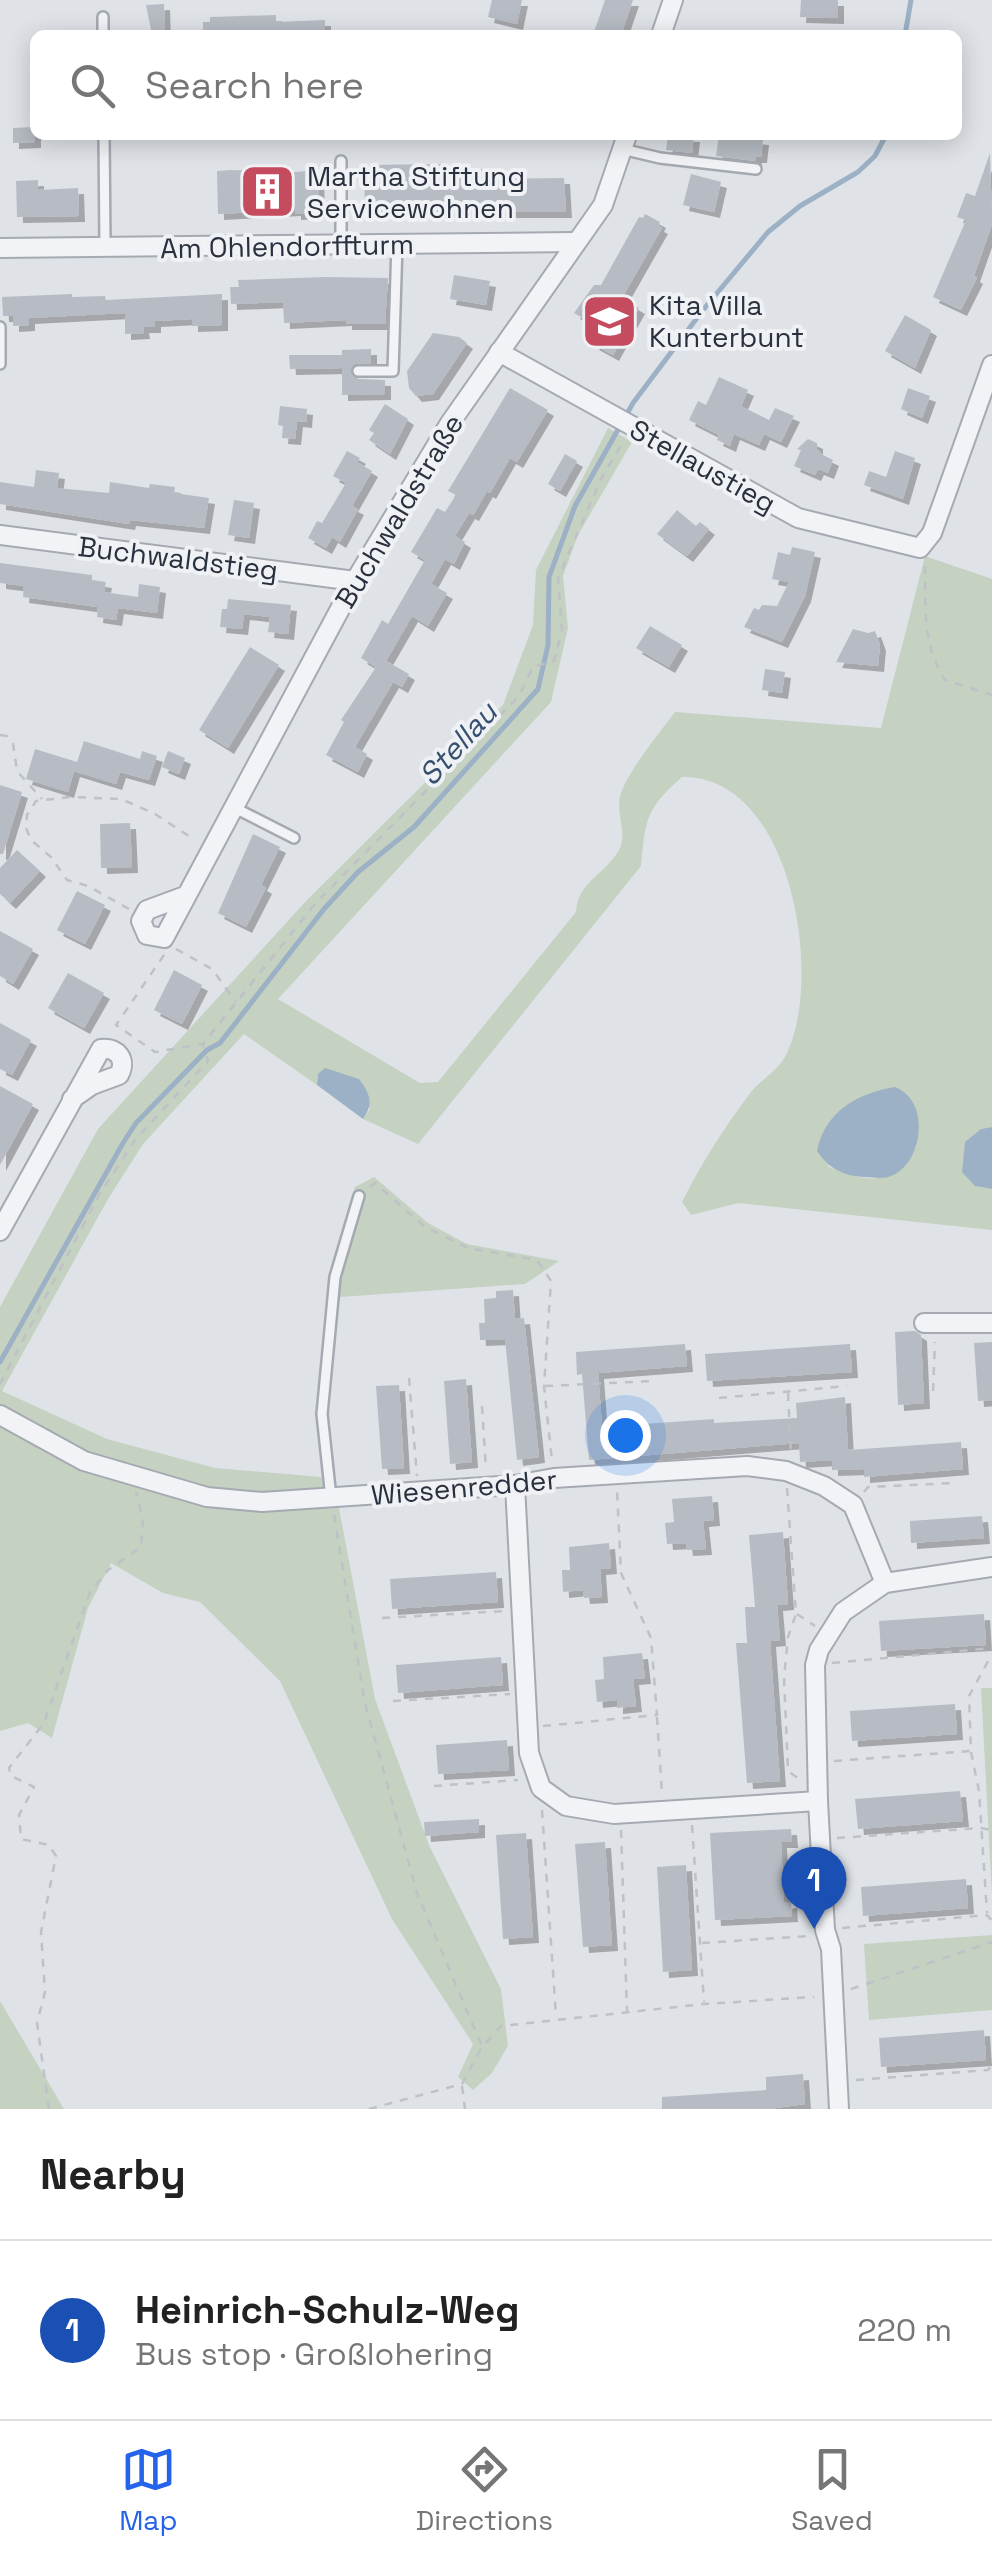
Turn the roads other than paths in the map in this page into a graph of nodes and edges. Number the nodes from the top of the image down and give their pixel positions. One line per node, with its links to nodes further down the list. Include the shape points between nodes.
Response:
1 (673, 0): 4 (street)
2 (102, 17): 3 (lane)
3 (103, 30)
4 (663, 30)
5 (104, 140): 13 (lane)
6 (624, 142): 8 (lane, via 660,158); 9 (street, Buchwaldstraße, via 602,205)
7 (341, 161): 10 (lane)
8 (756, 170)
9 (574, 242): 11 (street, Am Ohlendorffturm); 15 (street, Buchwaldstraße)
10 (341, 244): 11 (street, Am Ohlendorffturm); 13 (street, Am Ohlendorffturm)
11 (396, 244): 18 (lane, via 393,370)
12 (0, 248): 13 (street, Am Ohlendorffturm)
13 (104, 249)
14 (0, 327): 16 (lane)
15 (499, 352): 17 (street, Stellaustieg, via 798,518 920,548 932,532); 20 (street, Buchwaldstraße)
16 (0, 364)
17 (992, 365)
18 (358, 371)
19 (0, 535): 20 (street, Buchwaldstieg)
20 (355, 581): 21 (street, Buchwaldstraße)
21 (232, 807): 22 (lane); 23 (street, Buchwaldstraße)
22 (294, 838)
23 (185, 896)
24 (72, 1100): 26 (street)
25 (359, 1196): 31 (lane, via 335,1277 322,1414)
26 (0, 1231)
27 (930, 1323): 28 (street)
28 (992, 1323)
29 (0, 1415): 31 (street, Wiesenredder, via 84,1461 207,1497)
30 (515, 1485): 31 (street, Wiesenredder); 33 (street, Wiesenredder, via 748,1466 789,1473 853,1505); 34 (street, via 530,1753 540,1783 566,1806 620,1813)
31 (331, 1498)
32 (992, 1568): 33 (street)
33 (885, 1582): 34 (street, via 843,1612 815,1665)
34 (818, 1797): 35 (street, via 821,1933 831,1949)
35 (839, 2109)

